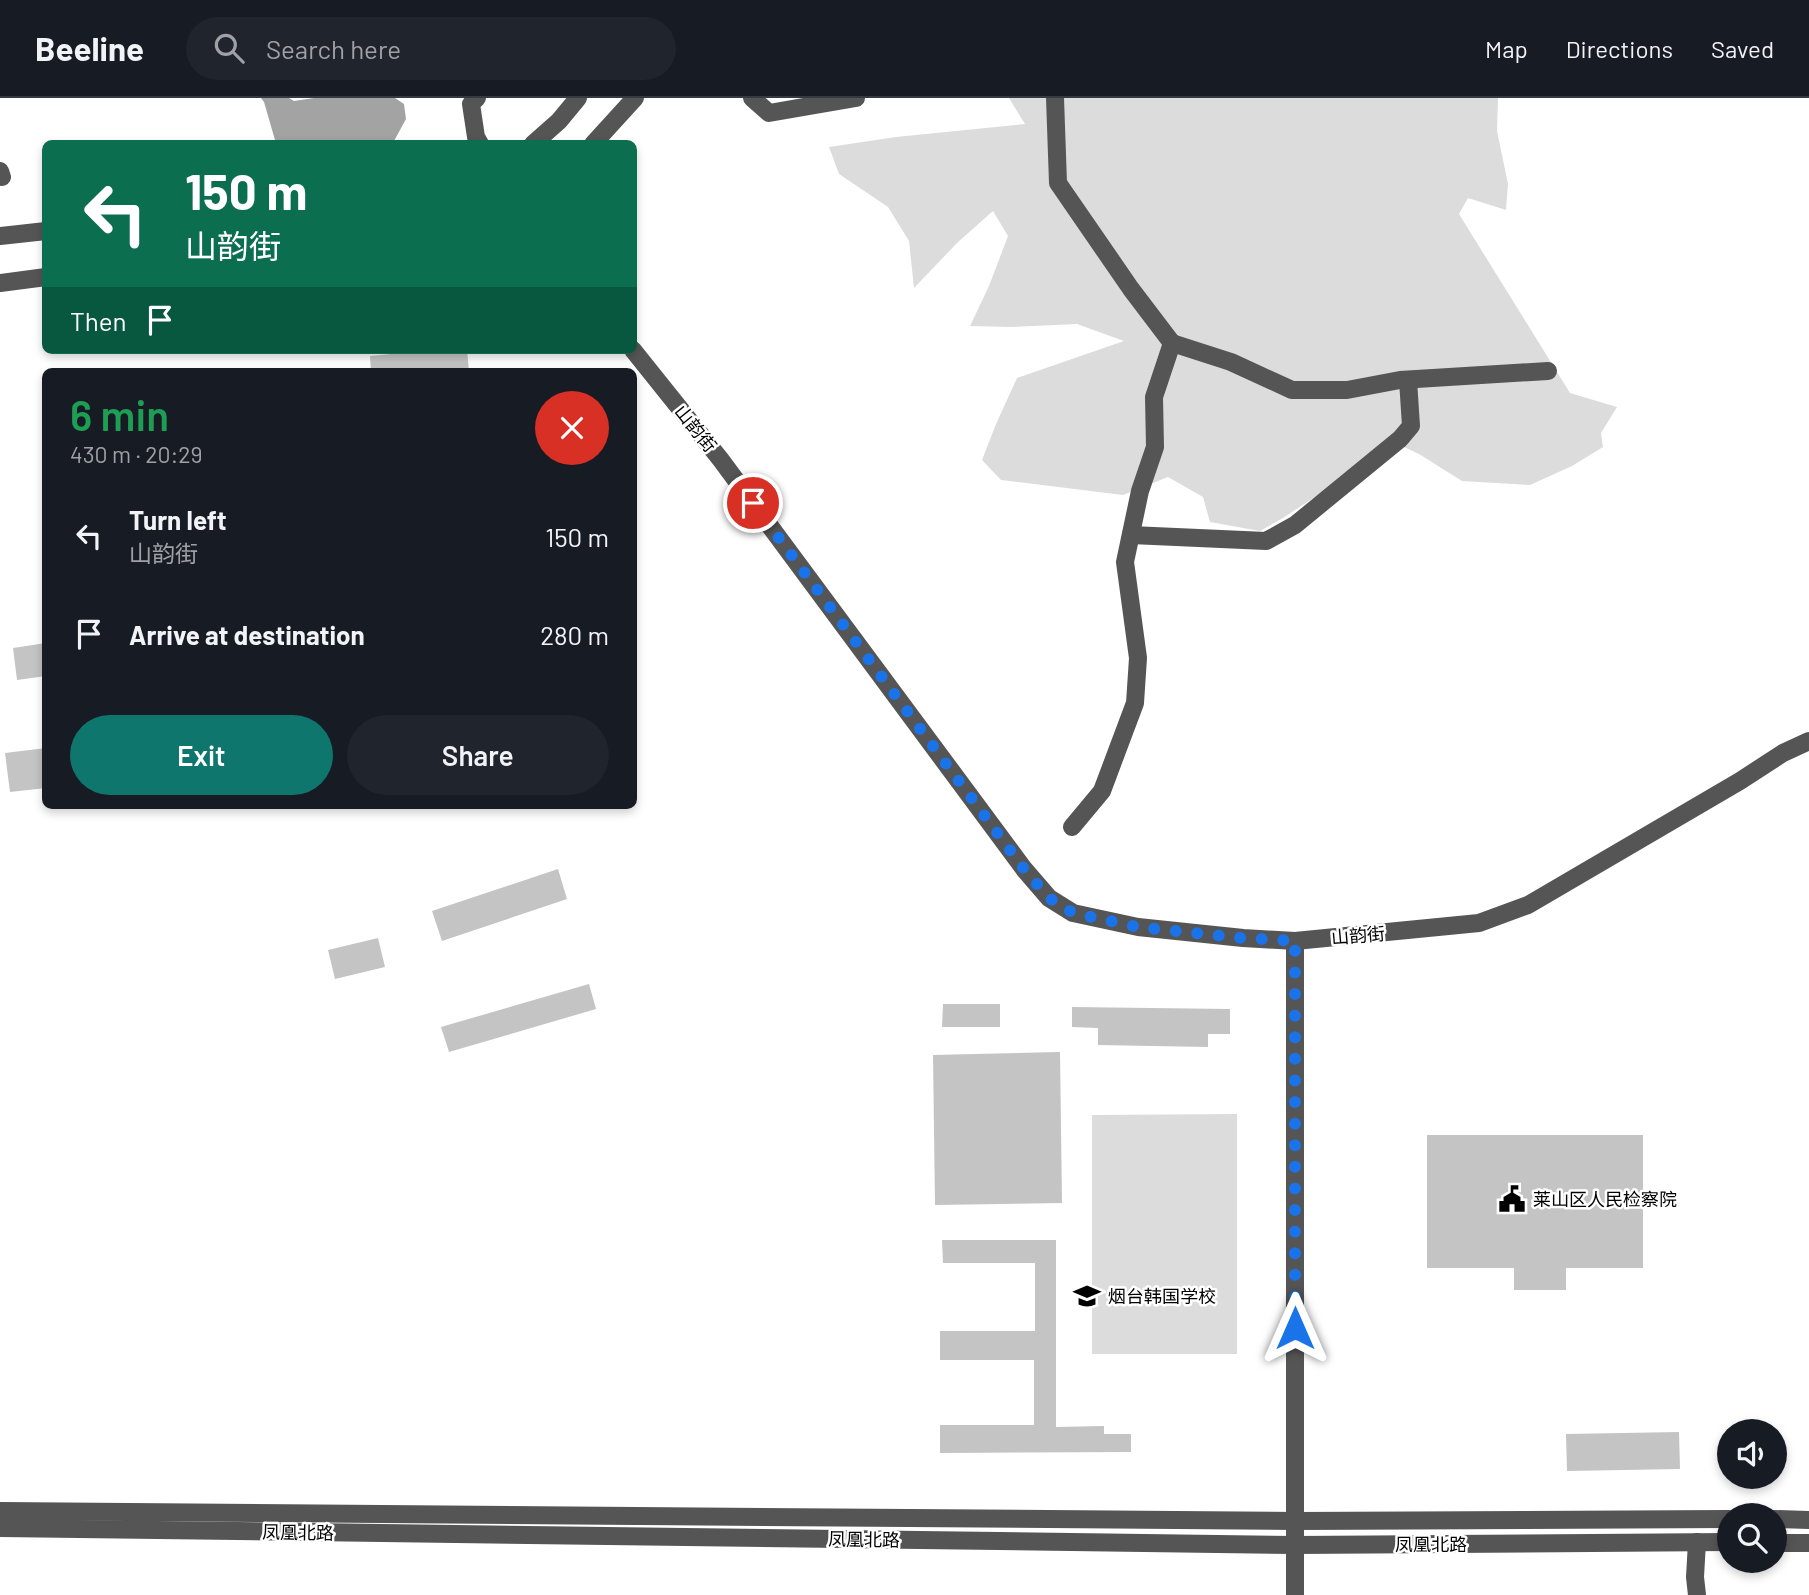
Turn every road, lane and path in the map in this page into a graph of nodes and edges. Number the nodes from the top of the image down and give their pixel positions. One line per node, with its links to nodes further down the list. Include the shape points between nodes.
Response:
1 (477, 98): 7 (street, via 471,104)
2 (578, 98): 8 (street)
3 (635, 98): 9 (street)
4 (752, 98): 5 (street, via 769,113)
5 (856, 98)
6 (1055, 98): 14 (street, via 1058,183)
7 (477, 140)
8 (538, 140)
9 (597, 140)
10 (42, 231): 11 (street)
11 (0, 236)
12 (42, 278): 13 (street)
13 (0, 283)
14 (1171, 343): 17 (street, via 1231,362 1292,390 1346,390); 18 (street, via 1154,397 1155,447)
15 (636, 354): 21 (street, 山韵街, via 1049,898 1073,913 1138,927)
16 (1548, 370): 17 (street)
17 (1408, 380): 18 (street, via 1411,426 1296,526 1266,541)
18 (1131, 535): 20 (street, via 1125,562 1138,659 1135,704 1102,791)
19 (1809, 741): 21 (street, 山韵街, via 1528,905 1479,923)
20 (1072, 827)
21 (1295, 941): 26 (street)
22 (0, 1511): 26 (street, 凤凰北路)
23 (1717, 1519): 26 (street, 凤凰北路)
24 (1787, 1519): 25 (street)
25 (1809, 1520)
26 (1295, 1521): 32 (street)
27 (0, 1528): 32 (street, 凤凰北路)
28 (1697, 1542): 29 (street, 凤凰北路); 32 (street, 凤凰北路); 34 (street)
29 (1717, 1542)
30 (1787, 1543): 31 (street)
31 (1809, 1544)
32 (1295, 1545): 33 (street)
33 (1294, 1595)
34 (1697, 1595)

